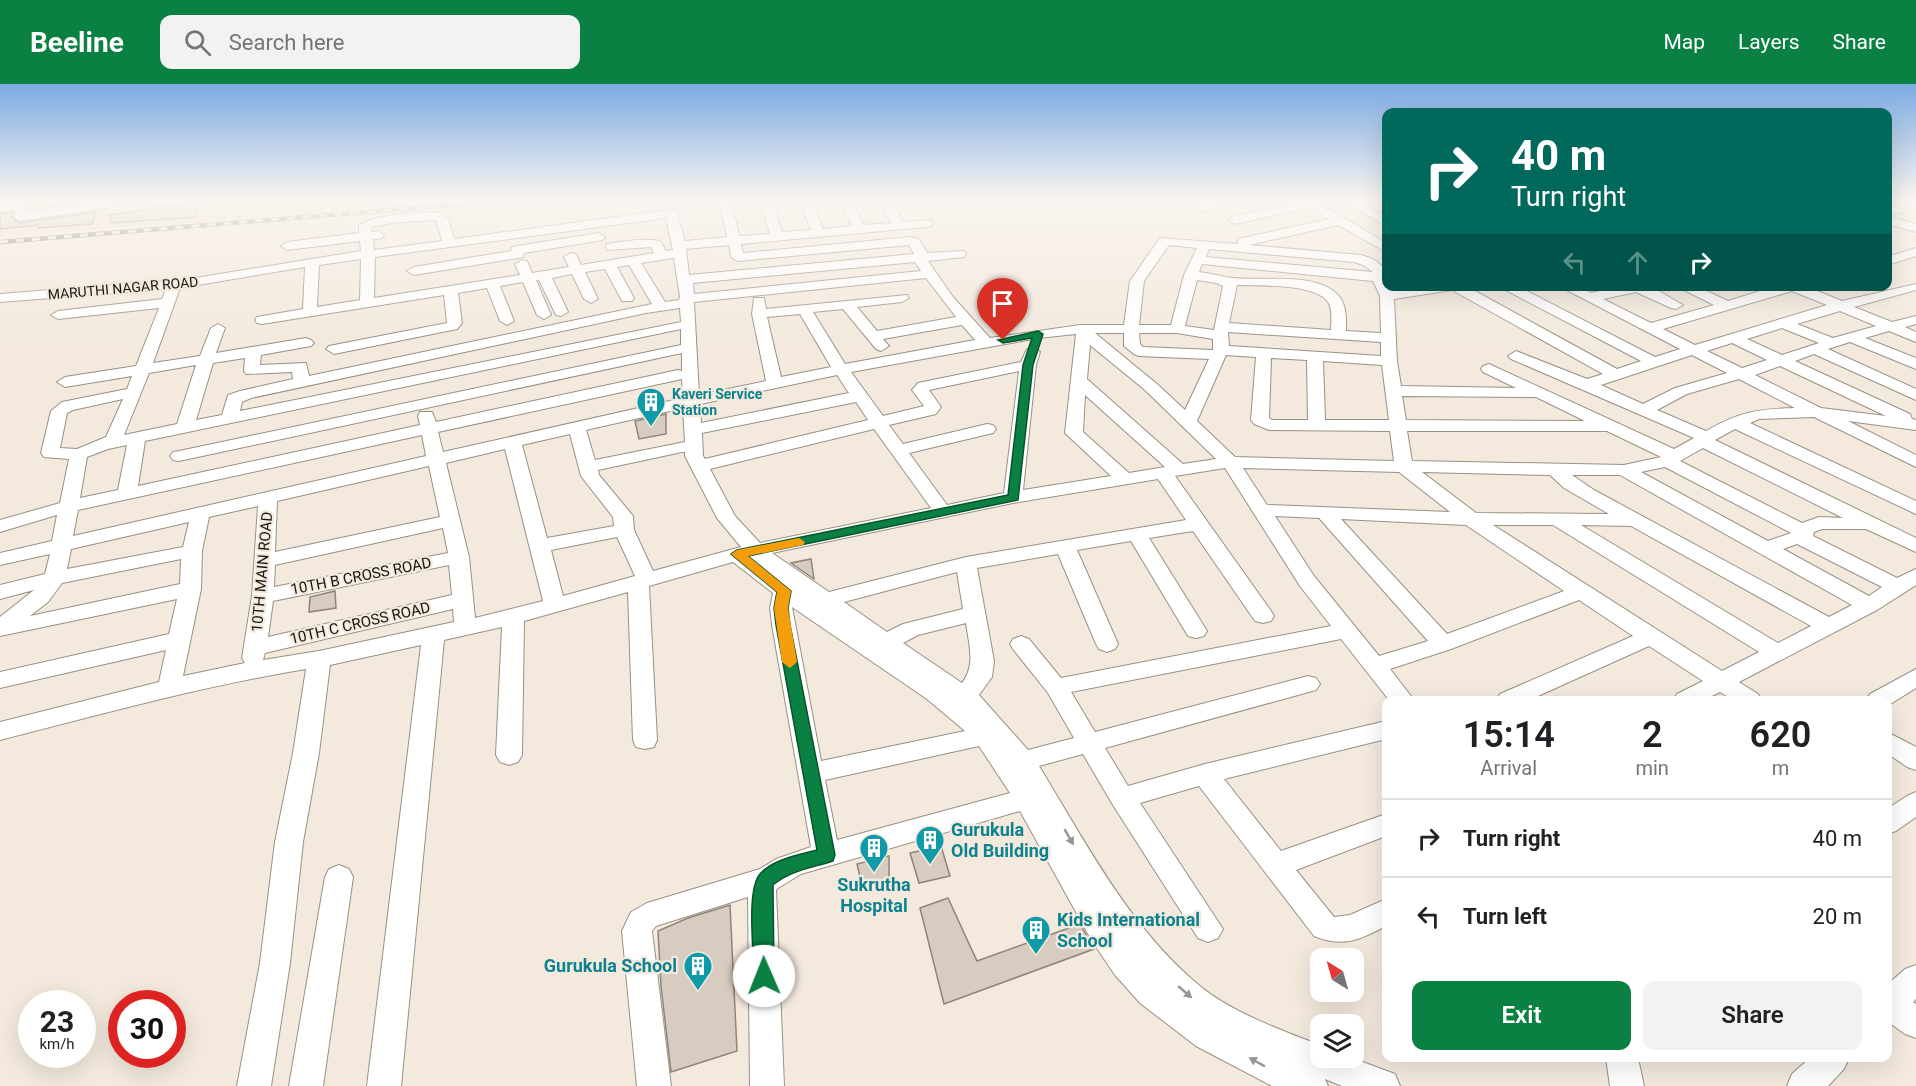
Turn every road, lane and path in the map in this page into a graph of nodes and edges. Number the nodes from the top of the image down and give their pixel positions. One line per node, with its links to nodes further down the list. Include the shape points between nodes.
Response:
1 (367, 248): 22 (street)
2 (413, 248): 16 (street, MARUTHI NAGAR ROAD)
3 (457, 248): 30 (street)
4 (516, 248): 18 (street)
5 (537, 248): 18 (street)
6 (567, 248): 34 (street)
7 (657, 248): 23 (street)
8 (691, 248): 17 (street)
9 (736, 248): 24 (street)
10 (837, 248): 24 (street)
11 (916, 248): 25 (street)
12 (1160, 248): 94 (street, via 1137,281)
13 (1203, 248): 28 (street)
14 (1245, 248): 19 (street)
15 (1312, 248): 19 (street)
16 (410, 249): 22 (street, MARUTHI NAGAR ROAD); 35 (street)
17 (683, 249): 23 (street); 46 (street, via 683,279)
18 (517, 252): 30 (street); 40 (street)
19 (1292, 252): 42 (street, via 1361,260)
20 (1916, 252): 26 (street)
21 (958, 254): 25 (street)
22 (368, 255): 29 (street, MARUTHI NAGAR ROAD); 72 (street)
23 (661, 255): 27 (street)
24 (738, 257): 37 (street)
25 (921, 258): 37 (street); 38 (street)
26 (1892, 259)
27 (632, 260): 32 (street); 75 (street)
28 (1197, 260): 39 (street); 43 (street)
29 (312, 262): 49 (street, MARUTHI NAGAR ROAD); 80 (street)
30 (464, 262): 35 (street); 50 (street)
31 (1892, 262): 33 (street)
32 (608, 263): 34 (street); 68 (street)
33 (1907, 267)
34 (576, 268): 36 (street); 70 (street)
35 (414, 271): 65 (street)
36 (543, 274): 40 (street); 81 (street)
37 (742, 274): 46 (street)
38 (929, 274): 41 (street); 87 (street)
39 (1191, 275): 47 (street); 95 (street)
40 (527, 276): 48 (street); 85 (street)
41 (889, 279): 54 (street); 82 (street)
42 (1382, 279)
43 (1382, 280)
44 (1382, 280): 51 (street)
45 (1892, 280): 52 (street)
46 (688, 281): 79 (street)
47 (1226, 281): 51 (street); 105 (street, via 1230,285)
48 (491, 282): 50 (street); 89 (street)
49 (175, 284): 67 (street, MARUTHI NAGAR ROAD); 71 (street)
50 (470, 286): 53 (street)
51 (1316, 288): 99 (street, via 1334,298)
52 (1915, 288): 77 (street)
53 (450, 289): 65 (street); 97 (street, via 454,324)
54 (759, 291): 79 (street); 83 (street)
55 (1384, 291): 103 (street)
56 (1462, 291): 128 (street)
57 (1515, 291): 122 (street)
58 (1576, 291): 69 (street)
59 (1622, 291): 69 (street)
60 (1649, 291): 74 (street)
61 (1694, 291): 76 (street)
62 (1752, 291): 66 (street)
63 (1776, 291): 66 (street)
64 (1802, 291): 77 (street)
65 (418, 294): 72 (street)
66 (1761, 295): 76 (street)
67 (0, 298)
68 (627, 298)
69 (1589, 298): 93 (street)
70 (591, 299)
71 (168, 303): 84 (street); 125 (street)
72 (367, 303): 80 (street)
73 (847, 304): 78 (street); 82 (street); 100 (street)
74 (1676, 305)
75 (661, 306): 79 (street); 115 (street)
76 (1728, 306): 93 (street)
77 (1840, 306): 90 (street); 91 (street)
78 (804, 309): 83 (street); 127 (street)
79 (683, 310): 110 (street); 131 (street); 142 (street, via 689,322)
80 (310, 312): 86 (street)
81 (561, 312)
82 (911, 313): 87 (street); 100 (street)
83 (759, 314): 135 (street)
84 (58, 315)
85 (543, 315)
86 (262, 320)
87 (966, 320): 107 (street)
88 (1916, 320): 91 (street)
89 (507, 321)
90 (1783, 323): 104 (street); 108 (street)
91 (1889, 326): 101 (street); 102 (street)
92 (218, 328): 118 (street)
93 (1650, 328): 112 (street)
94 (1131, 329): 95 (street); 96 (street); 105 (street, via 1132,346 1139,351)
95 (1177, 329): 105 (street)
96 (1082, 331): 98 (street); 132 (street); 147 (street)
97 (424, 333): 109 (street); 115 (street)
98 (1038, 334): 107 (street); 124 (street)
99 (1338, 334): 103 (street); 105 (street)
100 (873, 336): 119 (street)
101 (1850, 337): 108 (street); 123 (street)
102 (1916, 337)
103 (1389, 338): 121 (street)
104 (1733, 338): 112 (street); 120 (street)
105 (1220, 342): 114 (street); 147 (street)
106 (306, 343): 113 (street)
107 (986, 343): 119 (street)
108 (1833, 343): 111 (street)
109 (334, 349)
110 (678, 349): 130 (street); 143 (street)
111 (1815, 349): 120 (street); 140 (street)
112 (1694, 350): 122 (street); 129 (street)
113 (253, 351): 118 (street); 134 (street, via 252,371 300,366)
114 (1264, 352): 116 (street); 151 (street, via 1260,420 1269,425)
115 (423, 355): 131 (street); 134 (street)
116 (1315, 356): 121 (street); 151 (street)
117 (1516, 356): 136 (street)
118 (206, 359): 125 (street); 154 (street)
119 (891, 359): 127 (street)
120 (1782, 360): 129 (street); 150 (street)
121 (1389, 362): 138 (street)
122 (1654, 362): 128 (street)
123 (1916, 364)
124 (1028, 365): 149 (street, via 924,386 920,390 933,408); 178 (street)
125 (142, 369): 133 (street); 137 (street)
126 (1489, 369): 139 (street)
127 (842, 370): 135 (street); 141 (street)
128 (1614, 374): 136 (street)
129 (1741, 374): 144 (street, via 1681,391); 145 (street)
130 (678, 375): 142 (street); 156 (street)
131 (421, 380): 143 (street); 146 (street)
132 (1078, 380): 174 (street); 176 (street, via 1074,433)
133 (65, 382)
134 (301, 382): 146 (street, via 234,399)
135 (775, 384): 142 (street)
136 (1586, 385): 144 (street)
137 (134, 392): 162 (street, via 113,440); 164 (street, via 58,411 50,453)
138 (1393, 392): 139 (street); 152 (street)
139 (1538, 393): 153 (street)
140 (1916, 395)
141 (860, 396): 149 (street); 159 (street)
142 (685, 403): 155 (street); 159 (street)
143 (424, 404): 156 (street); 165 (street)
144 (1644, 410): 160 (street)
145 (1816, 412): 148 (street, via 1757,414); 150 (street); 169 (street)
146 (230, 418): 154 (street)
147 (1188, 422): 168 (street)
148 (1734, 422): 160 (street); 181 (street)
149 (878, 423): 163 (street); 170 (street)
150 (1916, 424)
151 (1317, 426): 152 (street)
152 (1397, 426): 153 (street); 172 (street)
153 (1610, 426): 166 (street)
154 (185, 428): 158 (street)
155 (577, 428): 161 (street); 171 (street)
156 (428, 429): 167 (street); 177 (street)
157 (987, 429): 163 (street)
158 (137, 437): 162 (street); 177 (street)
159 (687, 438): 170 (street); 171 (street); 202 (street, via 687,468 697,492 716,526)
160 (1704, 439): 166 (street); 191 (street)
161 (512, 442): 167 (street); 197 (street)
162 (104, 444): 164 (street)
163 (898, 450): 183 (street)
164 (79, 454): 180 (street)
165 (179, 456)
166 (1670, 458): 173 (street); 195 (street)
167 (436, 460): 179 (street); 189 (street)
168 (1230, 462): 172 (street); 174 (street); 182 (street)
169 (1916, 462)
170 (699, 466): 202 (street)
171 (586, 467): 193 (street, via 623,516)
172 (1404, 467): 175 (street); 186 (street)
173 (1624, 470): 175 (street); 200 (street)
174 (1171, 471): 176 (street); 190 (street)
175 (1555, 471): 188 (street)
176 (1125, 479): 178 (street)
177 (127, 494): 180 (street)
178 (1013, 497): 183 (street)
179 (268, 498): 185 (street); 205 (street, 10TH MAIN ROAD)
180 (69, 506): 192 (street); 196 (street)
181 (1916, 508)
182 (1259, 510): 184 (street); 226 (street)
183 (944, 512): 202 (street)
184 (1324, 512): 186 (street); 233 (street)
185 (200, 514): 196 (street); 201 (street)
186 (1471, 519): 187 (street); 213 (street)
187 (1557, 520): 188 (street); 235 (street)
188 (1635, 520): 222 (street)
189 (450, 521): 203 (street); 205 (street)
190 (1198, 524): 194 (street); 220 (street)
191 (1873, 525): 195 (street, via 1819,523); 199 (street)
192 (0, 526)
193 (624, 530): 197 (street); 208 (street)
194 (1136, 533): 198 (street); 225 (street)
195 (1800, 533): 200 (street); 209 (street)
196 (61, 546): 204 (street); 207 (street)
197 (540, 546): 217 (street)
198 (1065, 546): 206 (street); 232 (street)
199 (1916, 546)
200 (1767, 548): 218 (street)
201 (192, 551): 207 (street); 210 (street)
202 (746, 553): 208 (street); 211 (street); 216 (street)
203 (459, 557): 214 (street, 10TH B CROSS ROAD); 215 (street)
204 (0, 559)
205 (265, 561): 214 (street, 10TH MAIN ROAD)
206 (966, 563): 216 (street); 219 (street)
207 (55, 578): 212 (street); 224 (street, via 40,597)
208 (642, 581): 217 (street); 254 (street)
209 (1907, 582): 218 (street)
210 (190, 589): 224 (street); 229 (street)
211 (784, 591): 253 (street, via 949,704); 260 (street, via 783,625)
212 (0, 592)
213 (1581, 592): 228 (street); 233 (street)
214 (263, 596): 234 (street, 10TH MAIN ROAD)
215 (464, 599): 223 (street); 234 (street, 10TH C CROSS ROAD)
216 (826, 600): 230 (street)
217 (555, 605): 221 (street)
218 (1869, 605): 222 (street)
219 (975, 614): 230 (street, via 911,629); 250 (street, via 983,661 980,677)
220 (1263, 616)
221 (513, 617): 223 (street); 257 (street)
222 (1829, 626): 235 (street)
223 (465, 627): 227 (street)
224 (0, 629)
225 (1196, 631)
226 (1346, 631): 237 (street); 243 (street)
227 (433, 635): 236 (street); 281 (street)
228 (1650, 637): 241 (street); 246 (street)
229 (179, 639): 240 (street); 244 (street)
230 (886, 642): 250 (street)
231 (1021, 644): 243 (street)
232 (1107, 644)
233 (1443, 644): 237 (street)
234 (256, 647): 238 (street, 10TH MAIN ROAD)
235 (1778, 653): 241 (street)
236 (319, 659): 238 (street); 279 (street)
237 (1374, 666): 245 (street)
238 (250, 670): 244 (street)
239 (1916, 678): 249 (street)
240 (0, 680)
241 (1722, 682): 247 (street); 248 (street)
242 (1308, 684): 255 (street)
243 (1056, 687): 255 (street)
244 (169, 688): 251 (street)
245 (1399, 696)
246 (1517, 696)
247 (1693, 696)
248 (1744, 696)
249 (1885, 696)
250 (965, 697): 259 (street)
251 (0, 731)
252 (1382, 731): 261 (street)
253 (984, 736): 260 (street); 262 (street)
254 (645, 740)
255 (1089, 741): 259 (street); 263 (street)
256 (1892, 744): 258 (street)
257 (509, 755)
258 (1916, 760)
259 (1023, 761): 262 (street)
260 (810, 773): 267 (street)
261 (1205, 774): 263 (street); 268 (street)
262 (1035, 797): 267 (street); 284 (street, one-way to 262, via 1271,1070 1199,1031 1150,992 1114,948 1062,864); 285 (street, one-way to 285, via 1156,966 1192,999 1255,1036)
263 (1122, 798): 272 (street)
264 (1916, 803): 265 (street)
265 (1892, 820)
266 (1382, 826): 268 (street)
267 (826, 855): 270 (street, via 796,863)
268 (1276, 866): 271 (street, via 1332,932)
269 (339, 877): 280 (street)
270 (766, 879): 282 (street, via 641,921 637,931); 283 (street, via 762,889)
271 (1382, 914)
272 (1208, 929)
273 (1916, 979): 274 (street)
274 (1892, 1000)
275 (1892, 1007): 276 (street)
276 (1916, 1023)
277 (1623, 1062): 286 (street)
278 (1829, 1062): 287 (street)
279 (254, 1086)
280 (306, 1086)
281 (384, 1086)
282 (654, 1086)
283 (767, 1086)
284 (1311, 1086)
285 (1383, 1086)
286 (1626, 1086)
287 (1804, 1086)

